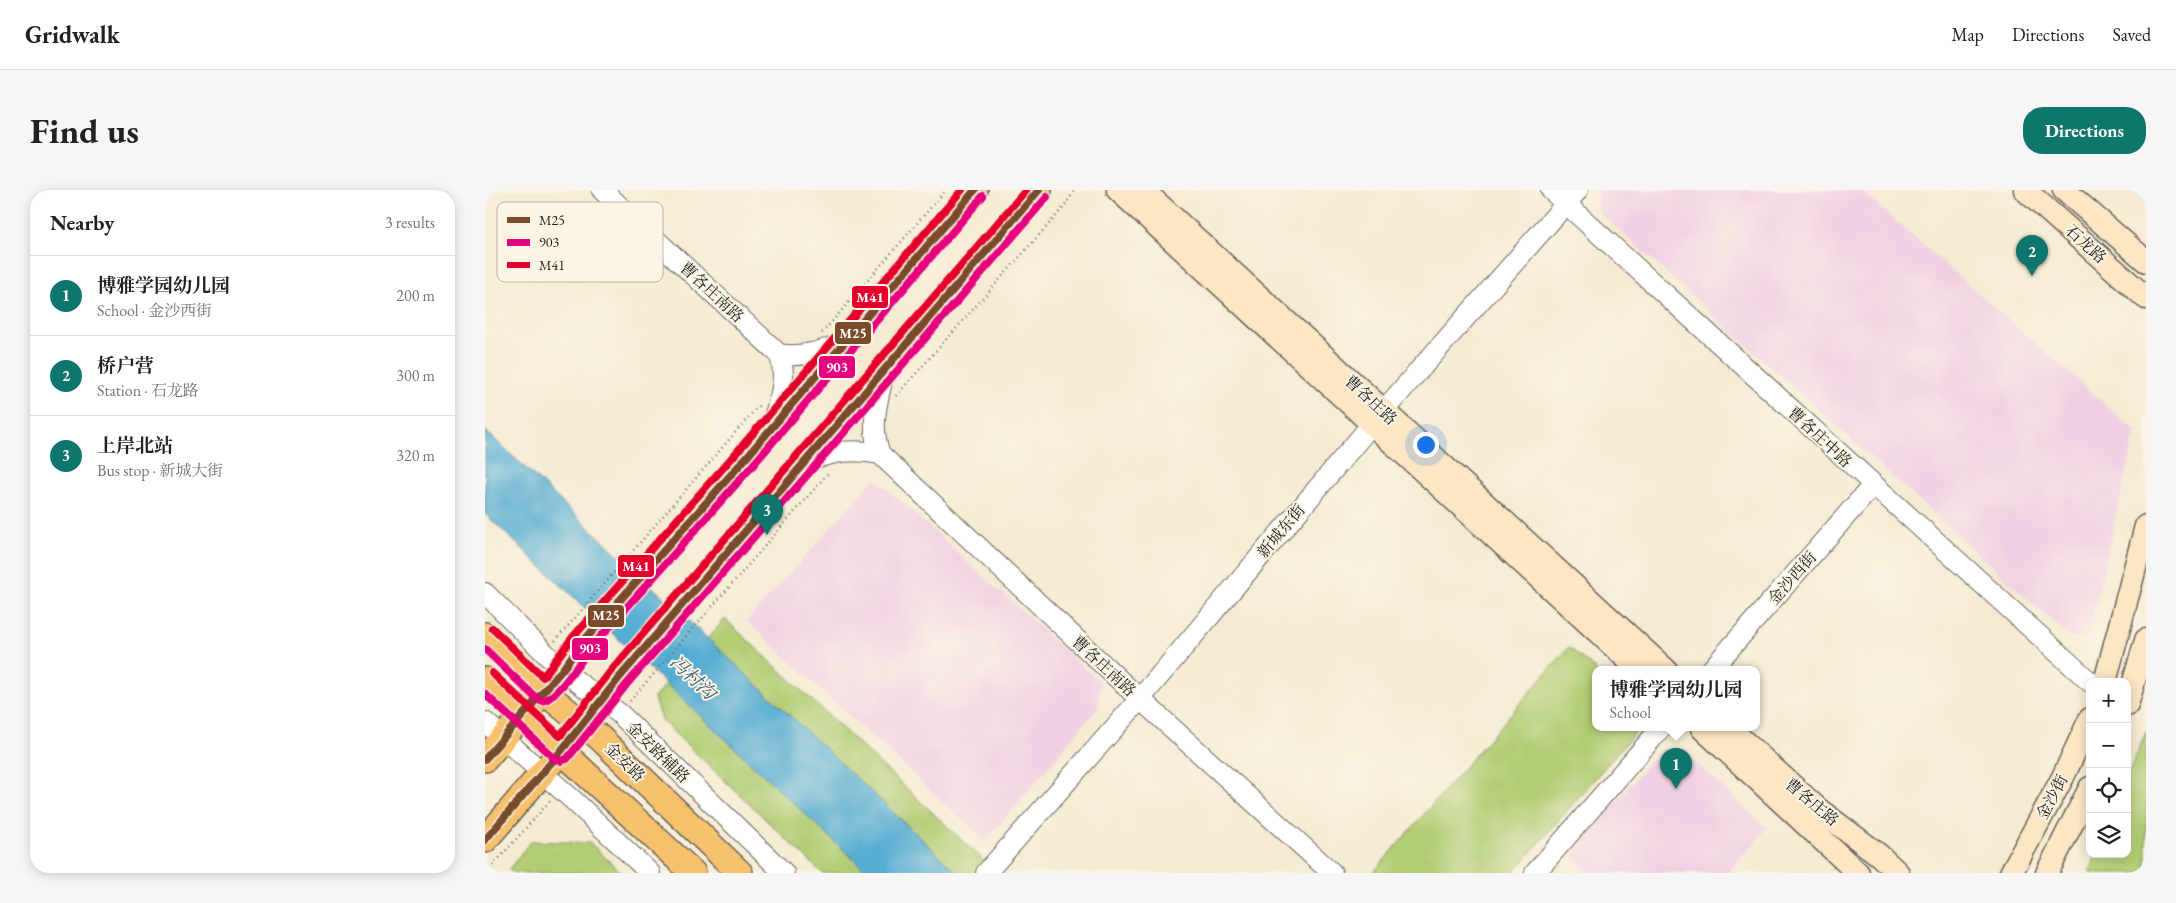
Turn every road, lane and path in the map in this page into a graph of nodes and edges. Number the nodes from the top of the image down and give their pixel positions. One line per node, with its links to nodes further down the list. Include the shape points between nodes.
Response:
1 (602, 190): 10 (street, 曹各庄南路)
2 (975, 190): 14 (main road)
3 (1039, 190): 16 (main road)
4 (1118, 190): 17 (main road, 曹各庄路)
5 (1143, 190): 17 (main road, 曹各庄路)
6 (1551, 190): 9 (street, 曹各庄中路)
7 (2025, 190): 13 (main road, 石龙路)
8 (2064, 190): 12 (main road, 石龙路)
9 (1572, 197): 17 (street, 新城东街); 21 (street, 曹各庄中路)
10 (615, 202)
11 (663, 247): 15 (street, 曹各庄南路)
12 (2146, 261)
13 (2146, 298)
14 (845, 342): 15 (street, via 815,353); 18 (main road)
15 (779, 354): 18 (street, via 784,381)
16 (885, 370): 19 (street, via 874,421); 20 (main road)
17 (1377, 418): 29 (main road, 曹各庄路); 30 (main road, 曹各庄路); 39 (street, 新城东街)
18 (770, 430): 23 (main road)
19 (880, 454): 20 (street, via 848,450); 39 (street, 曹各庄南路)
20 (809, 460): 25 (main road)
21 (1873, 485): 31 (street, 金沙西街); 33 (street, 曹各庄中路)
22 (2146, 526): 34 (main road)
23 (642, 556): 27 (main road); 27 (path)
24 (485, 593): 32 (street, 金安路辅路)
25 (696, 607): 36 (main road); 36 (path)
26 (485, 635): 37 (main road, 金安路)
27 (573, 636): 32 (main road)
28 (2146, 640): 38 (main road)
29 (1635, 666)
30 (1661, 666)
31 (1715, 666)
32 (563, 670): 37 (main road); 40 (street, 金安路辅路)
33 (2086, 678)
34 (2106, 678)
35 (485, 680): 41 (main road)
36 (627, 686): 40 (main road)
37 (543, 691): 41 (main road); 42 (main road, 金安路)
38 (2131, 691)
39 (1139, 699): 57 (street, 新城东街); 58 (street, 曹各庄南路)
40 (603, 701): 42 (main road); 56 (street, 金安路辅路)
41 (522, 716): 44 (main road); 48 (main road)
42 (584, 723): 48 (main road); 55 (main road, 金安路)
43 (2088, 723): 62 (main road, 金沙街)
44 (494, 730): 49 (main road); 50 (street)
45 (1658, 731): 59 (street)
46 (1705, 731): 60 (main road, 曹各庄路)
47 (1732, 731): 61 (main road, 曹各庄路, via 1818,809)
48 (561, 751): 50 (main road); 54 (main road)
49 (485, 759)
50 (543, 773): 52 (main road); 53 (street)
51 (2086, 796): 63 (main road, 金沙街)
52 (485, 840)
53 (650, 873)
54 (693, 873)
55 (740, 873)
56 (784, 873)
57 (986, 873)
58 (1333, 873)
59 (1535, 873)
60 (1858, 873)
61 (1898, 873)
62 (2011, 873)
63 (2047, 873)

